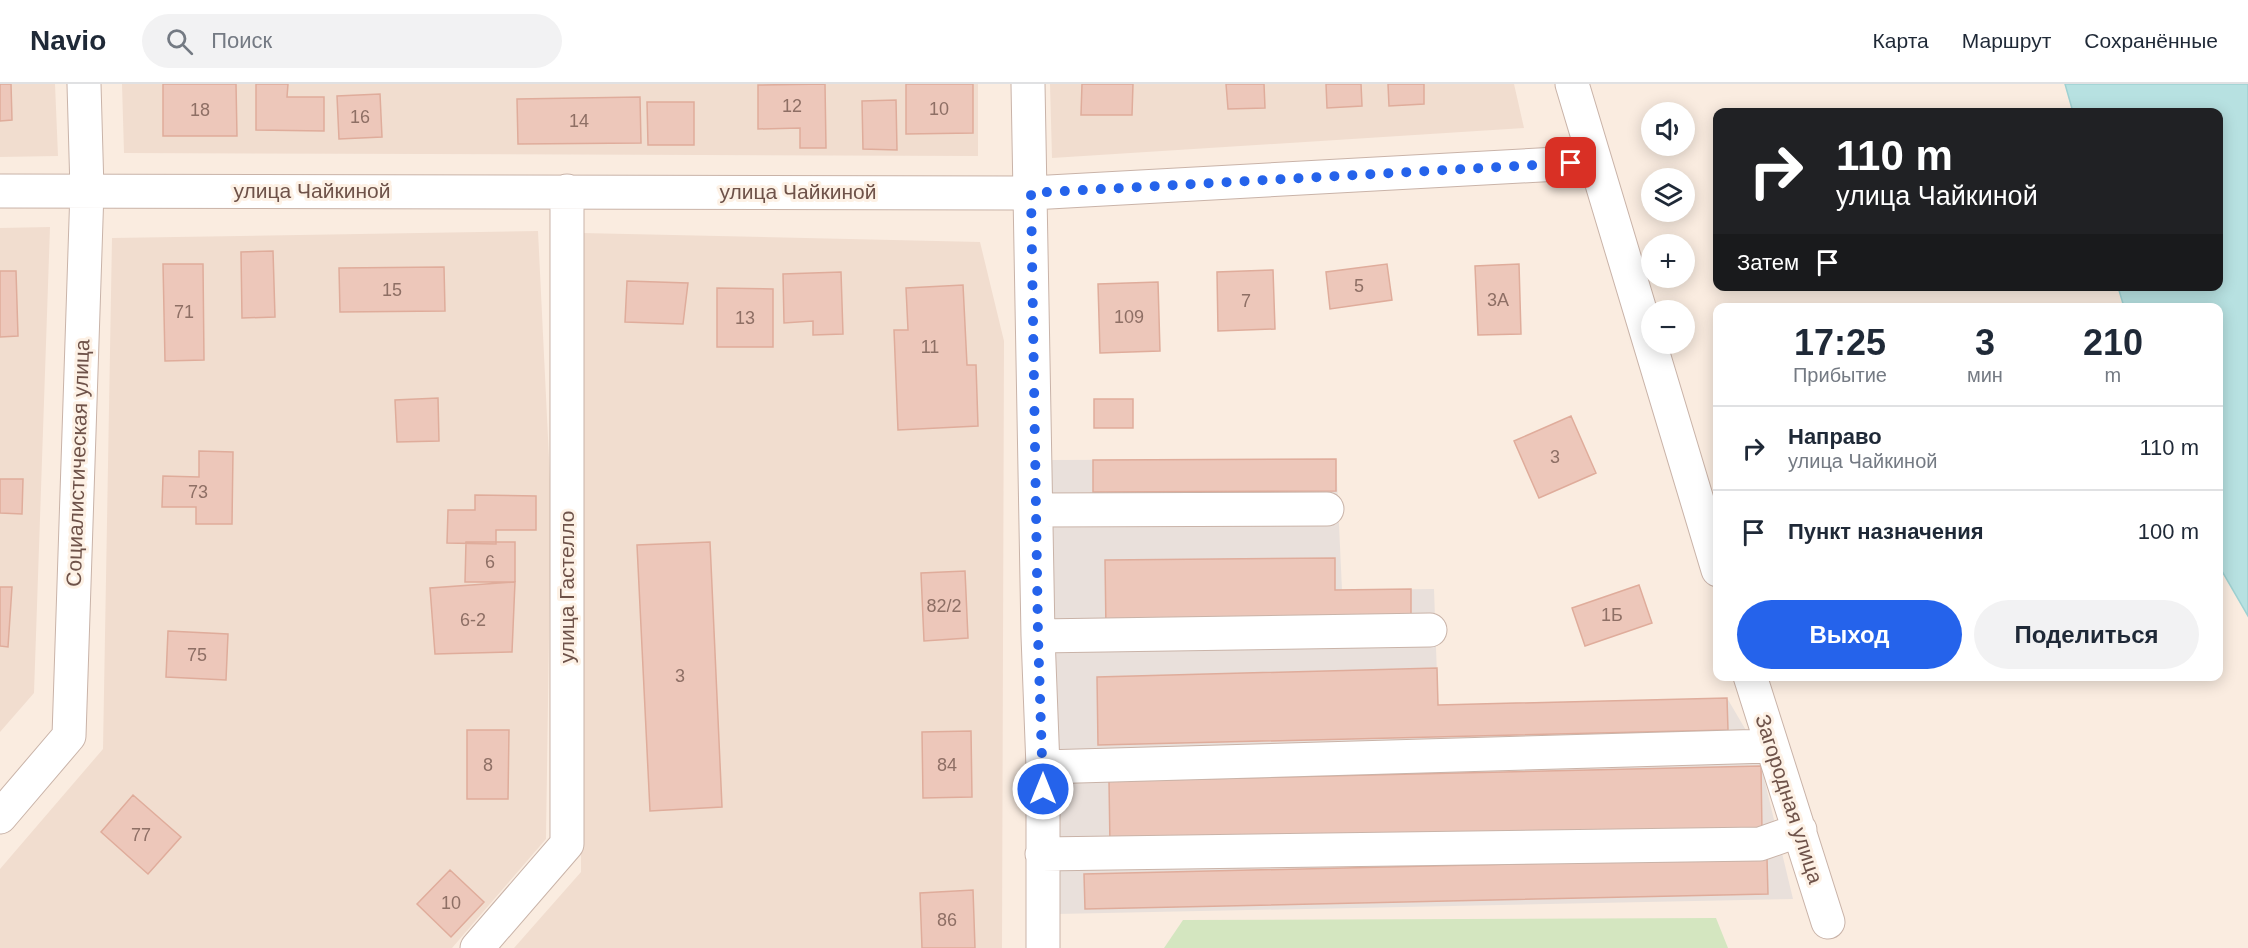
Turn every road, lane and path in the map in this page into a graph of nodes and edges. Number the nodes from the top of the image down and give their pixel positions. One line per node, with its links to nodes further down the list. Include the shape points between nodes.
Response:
1 (84, 84): 5 (street, Социалистическая улица)
2 (1028, 84): 8 (street)
3 (1572, 84): 4 (street)
4 (1594, 162): 8 (street, улица Чайкиной); 11 (street)
5 (87, 190): 6 (street, улица Чайкиной); 7 (street, улица Чайкиной); 17 (street, Социалистическая улица, via 69,736)
6 (0, 191)
7 (567, 192): 8 (street, улица Чайкиной); 21 (street, улица Гастелло, via 567,844)
8 (1031, 193): 10 (street)
9 (1327, 509): 10 (street)
10 (1037, 510): 13 (street)
11 (1713, 554)
12 (1430, 630): 13 (street)
13 (1038, 636): 16 (street)
14 (1751, 681): 15 (street, Загородная улица)
15 (1770, 746): 16 (street); 18 (street, Загородная улица)
16 (1043, 767): 19 (street)
17 (0, 817)
18 (1800, 830): 19 (street, via 1760,844); 20 (street, Загородная улица)
19 (1042, 854): 22 (street)
20 (1828, 922)
21 (477, 948)
22 (1043, 948)

